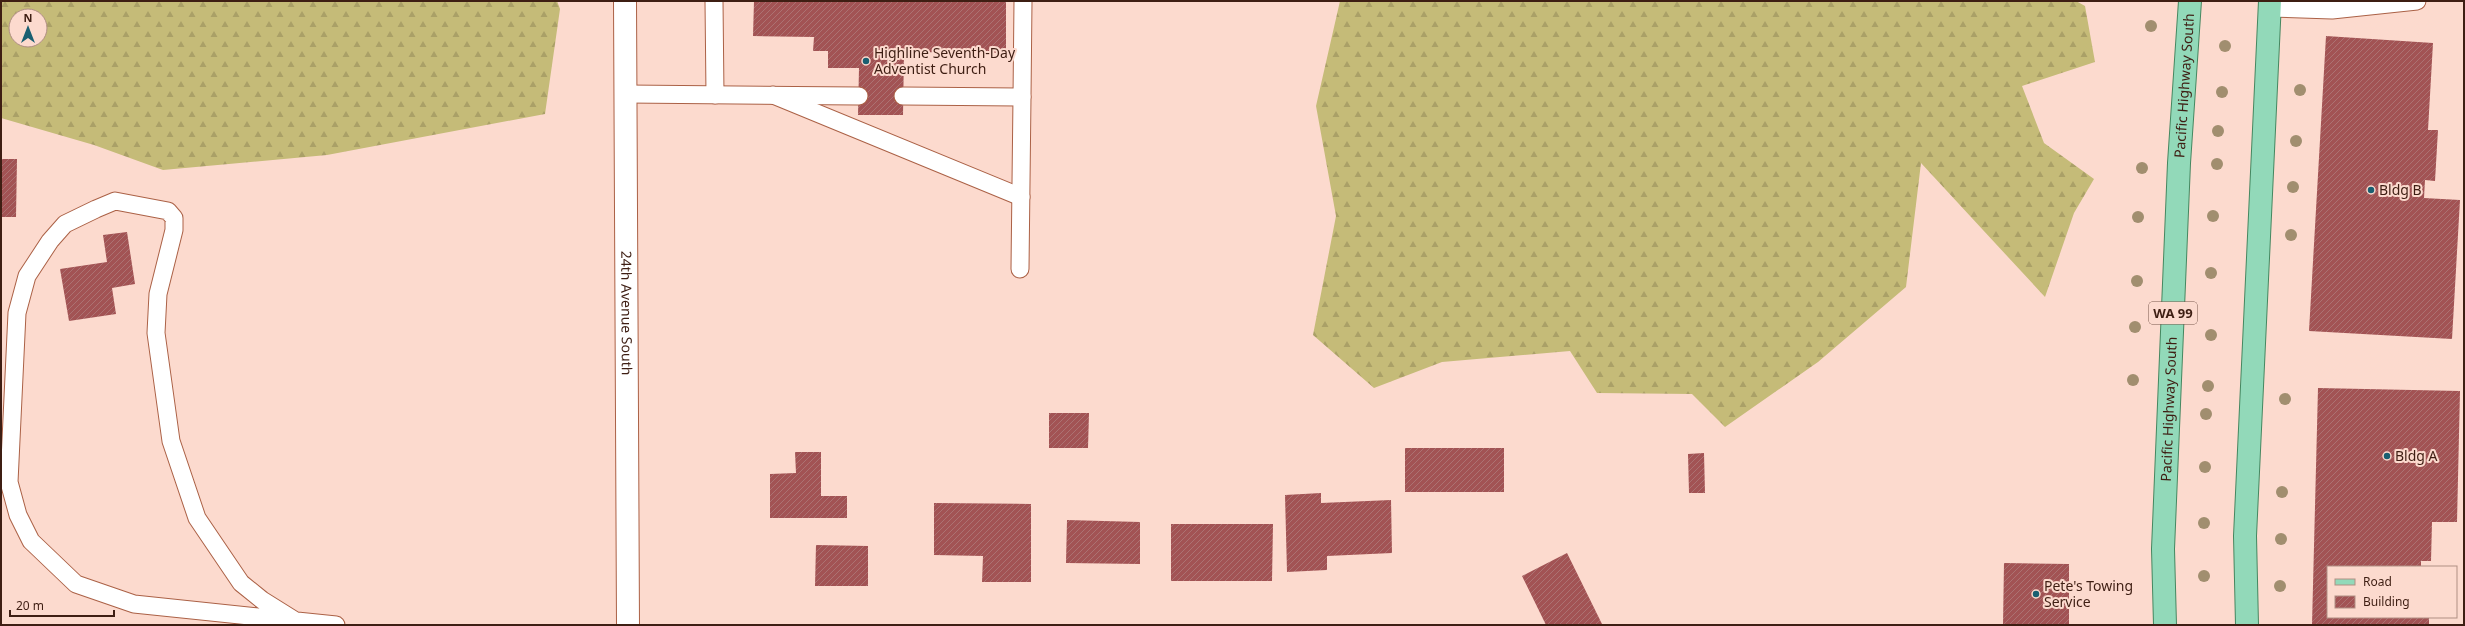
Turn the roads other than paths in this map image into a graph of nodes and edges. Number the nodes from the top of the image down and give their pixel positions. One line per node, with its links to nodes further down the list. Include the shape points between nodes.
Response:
1 (625, 1): 7 (street, 24th Avenue South)
2 (714, 1): 8 (lane)
3 (1024, 1): 12 (lane)
4 (2190, 1): 18 (main road, Pacific Highway South / WA 99, via 2178,163 2163,549)
5 (2418, 1): 6 (lane, via 2332,10)
6 (2270, 4): 19 (main road, via 2245,536)
7 (626, 94): 8 (lane); 17 (street, 24th Avenue South)
8 (714, 95): 9 (lane)
9 (773, 95): 10 (lane); 13 (lane)
10 (859, 96)
11 (903, 96): 12 (lane)
12 (1022, 98): 13 (lane)
13 (1020, 197): 14 (lane)
14 (1020, 269)
15 (294, 620): 15 (lane, via 134,604 76,584 30,541 18,515 9,482 17,313 27,276 50,241 65,224 115,201 168,211 174,218 158,294 156,333 171,441 197,518 240,583); 16 (lane)
16 (336, 625)
17 (628, 625)
18 (2165, 625)
19 (2247, 625)

